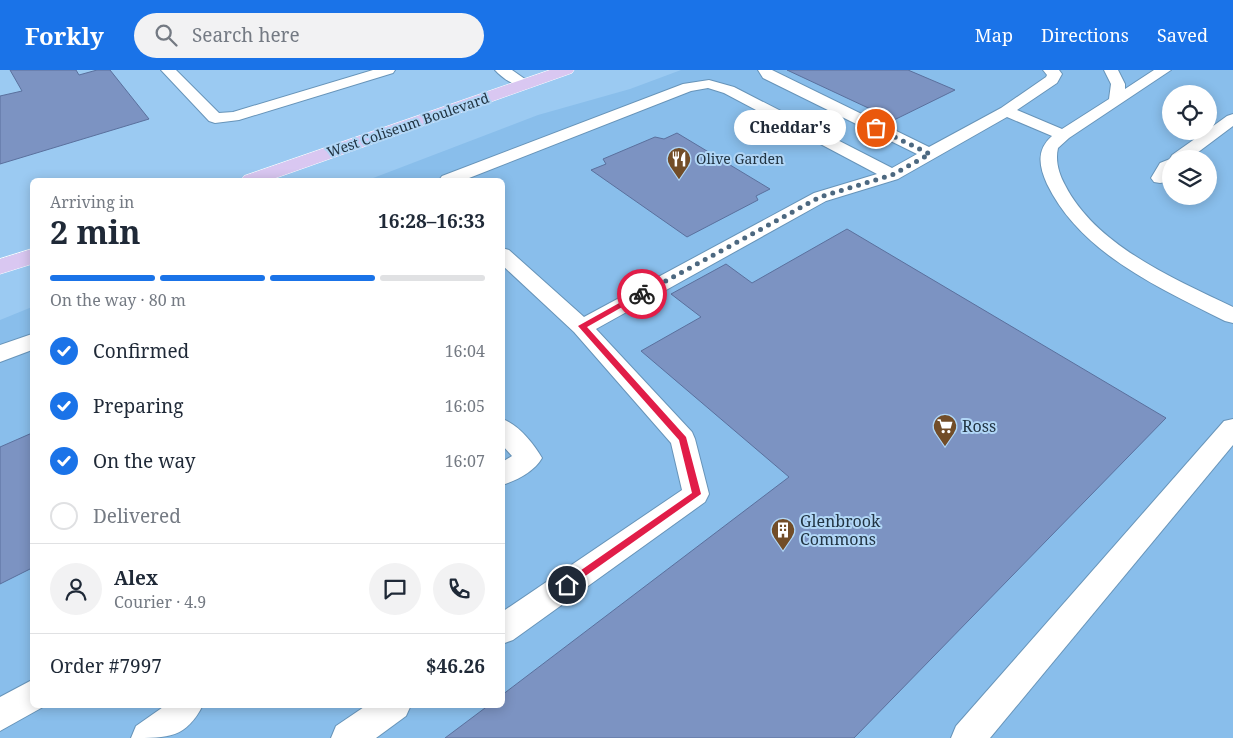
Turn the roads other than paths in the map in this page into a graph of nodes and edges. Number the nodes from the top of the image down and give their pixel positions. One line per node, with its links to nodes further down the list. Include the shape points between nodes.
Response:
1 (168, 70): 2 (lane, via 215,118 234,118)
2 (388, 70)
3 (502, 70): 10 (lane)
4 (566, 70): 10 (highway, West Coliseum Boulevard)
5 (765, 70): 16 (lane, via 768,75)
6 (1050, 70): 12 (lane, via 1055,74 1052,80)
7 (1111, 70): 11 (lane, via 1118,84)
8 (1139, 70): 9 (lane)
9 (1160, 73): 11 (lane)
10 (525, 84): 19 (highway, West Coliseum Boulevard)
11 (1116, 101): 14 (lane)
12 (1006, 111): 14 (lane); 16 (lane)
13 (1233, 119): 15 (lane)
14 (1063, 135): 25 (lane, via 1050,148 1048,164 1072,213 1098,238 1144,269)
15 (1190, 150)
16 (930, 154): 18 (lane)
17 (1162, 174): 21 (lane)
18 (892, 175): 20 (lane, via 729,90 709,84 688,87); 26 (lane, via 820,197)
19 (257, 178)
20 (453, 178)
21 (1160, 178)
22 (30, 257): 24 (highway)
23 (505, 257): 26 (lane)
24 (0, 268)
25 (1233, 316)
26 (582, 326): 32 (lane, via 683,439 696,494)
27 (30, 344): 28 (lane)
28 (0, 354)
29 (1233, 428): 39 (lane)
30 (505, 431): 31 (lane, via 529,458)
31 (505, 473)
32 (505, 628)
33 (30, 697): 36 (lane)
34 (185, 708): 37 (lane, via 174,721)
35 (392, 708): 38 (lane)
36 (0, 715)
37 (148, 738)
38 (348, 738)
39 (968, 738)

